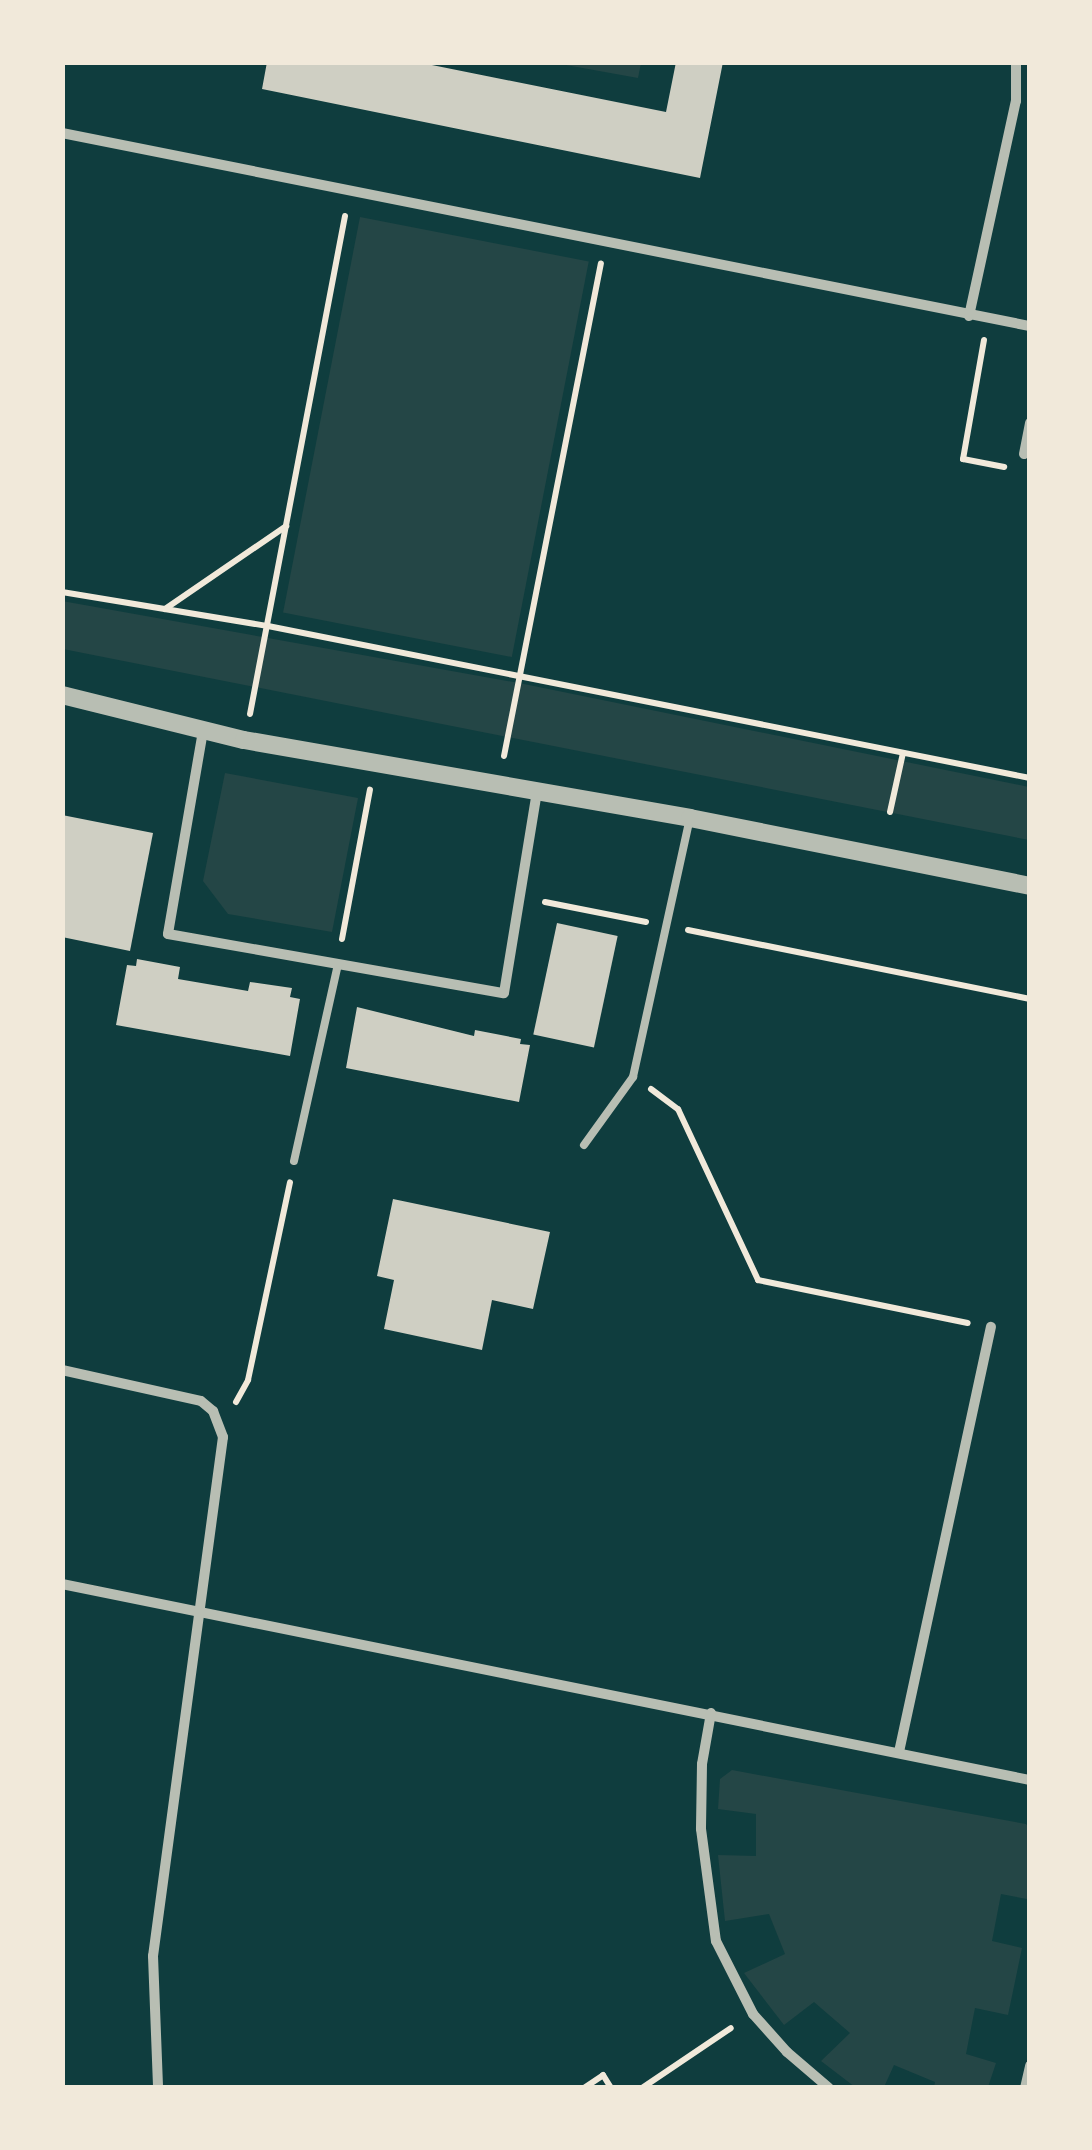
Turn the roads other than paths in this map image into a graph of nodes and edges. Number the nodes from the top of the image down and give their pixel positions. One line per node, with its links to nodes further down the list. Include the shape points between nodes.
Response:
1 (1016, 62): 3 (street, via 1016,101)
2 (62, 133): 3 (street)
3 (970, 316): 4 (street)
4 (1030, 326)
5 (1030, 422): 6 (street)
6 (1024, 454)
7 (62, 695): 8 (street)
8 (203, 731): 9 (street); 12 (street, via 168,934)
9 (537, 792): 10 (street); 12 (street, via 504,993)
10 (690, 818): 11 (street); 13 (lane, via 633,1077)
11 (1030, 886)
12 (338, 964): 14 (lane)
13 (584, 1145)
14 (294, 1162)
15 (991, 1328): 20 (street)
16 (62, 1370): 18 (street, via 188,1396 220,1423)
17 (62, 1584): 18 (street)
18 (200, 1610): 19 (street); 23 (street, via 154,1956)
19 (711, 1714): 20 (street); 24 (street, via 701,1829 716,1941 753,2014)
20 (898, 1752): 21 (street)
21 (1030, 1780)
22 (1030, 2066): 25 (street)
23 (158, 2088)
24 (830, 2088)
25 (1025, 2088)

